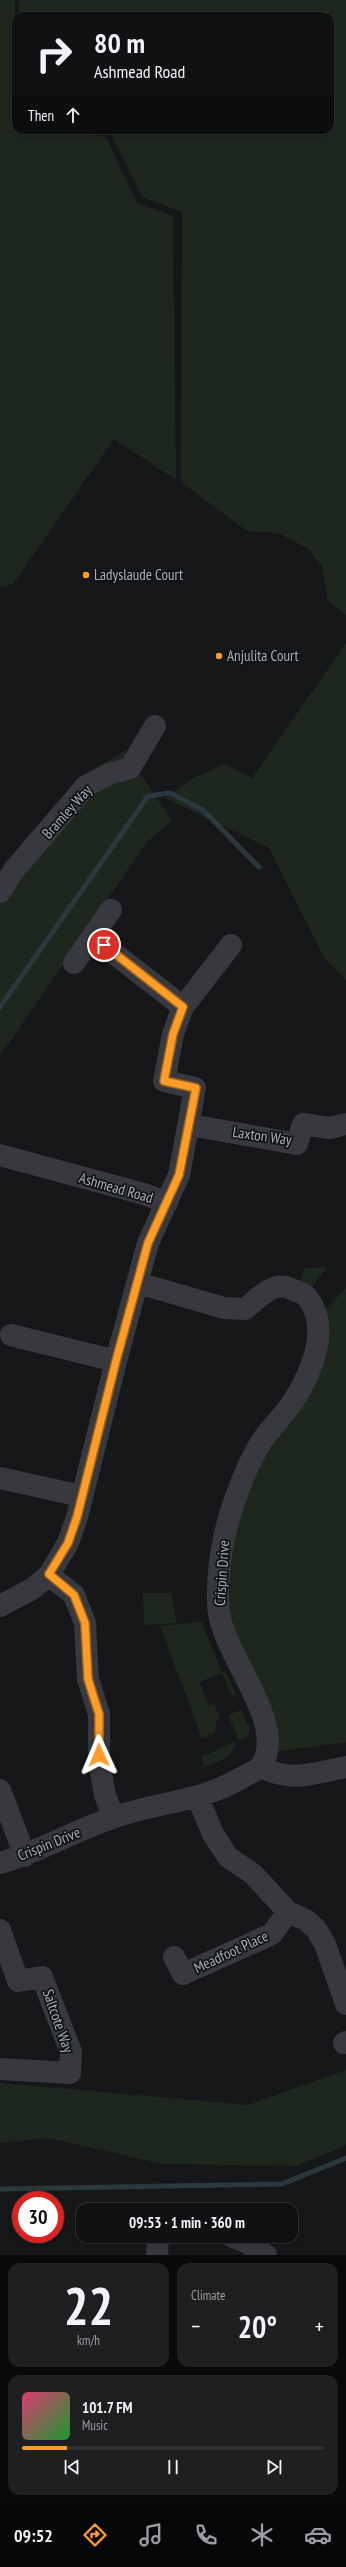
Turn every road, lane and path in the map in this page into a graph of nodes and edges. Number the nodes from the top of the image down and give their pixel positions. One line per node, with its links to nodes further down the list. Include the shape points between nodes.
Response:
1 (155, 726): 2 (street, Bramley Way, via 130,768 109,774 86,786 14,870)
2 (0, 892)
3 (111, 910): 4 (street)
4 (93, 936): 6 (street); 7 (street)
5 (232, 945): 7 (street)
6 (74, 963)
7 (183, 1007): 9 (street, via 173,1034 164,1081 196,1088)
8 (346, 1124): 9 (street, Laxton Way, via 330,1128 303,1124 297,1144)
9 (190, 1125): 11 (street, via 179,1175)
10 (0, 1155): 11 (street, Ashmead Road, via 144,1194)
11 (167, 1203): 12 (street, Ashmead Road, via 148,1243)
12 (138, 1283): 14 (street, Ashmead Road); 20 (street, Crispin Drive, via 224,1308 245,1309 265,1291 284,1286 307,1296 317,1317 318,1340 309,1372 292,1403 259,1446 240,1486 222,1545 218,1606 227,1640 266,1724 268,1748)
13 (11, 1335): 14 (street)
14 (116, 1361): 16 (street, Ashmead Road)
15 (0, 1478): 16 (street)
16 (81, 1496): 17 (street, Ashmead Road, via 68,1543)
17 (49, 1574): 18 (street, Ashmead Road, via 32,1589); 23 (street, via 74,1595 85,1623 88,1679 99,1714 99,1760 105,1795)
18 (0, 1606)
19 (346, 1766): 20 (street, via 293,1776 277,1775)
20 (260, 1767): 22 (street, Crispin Drive, via 230,1786)
21 (0, 1790): 24 (street)
22 (198, 1798): 23 (street, Crispin Drive); 26 (street, via 213,1834 228,1857 253,1874)
23 (113, 1817): 24 (street, Crispin Drive)
24 (25, 1856): 25 (street, Crispin Drive)
25 (0, 1863)
26 (288, 1912): 28 (street, Meadfoot Place, via 272,1934 183,1974); 29 (street, via 306,1920 316,1929 325,1944)
27 (0, 1930): 30 (street, Saltcote Way, via 18,1981 42,1978 71,2052 70,2073)
28 (174, 1957)
29 (346, 2004)
30 (0, 2069)
31 (158, 2243): 33 (street)
32 (244, 2243): 34 (street)
33 (157, 2255)
34 (266, 2255)

